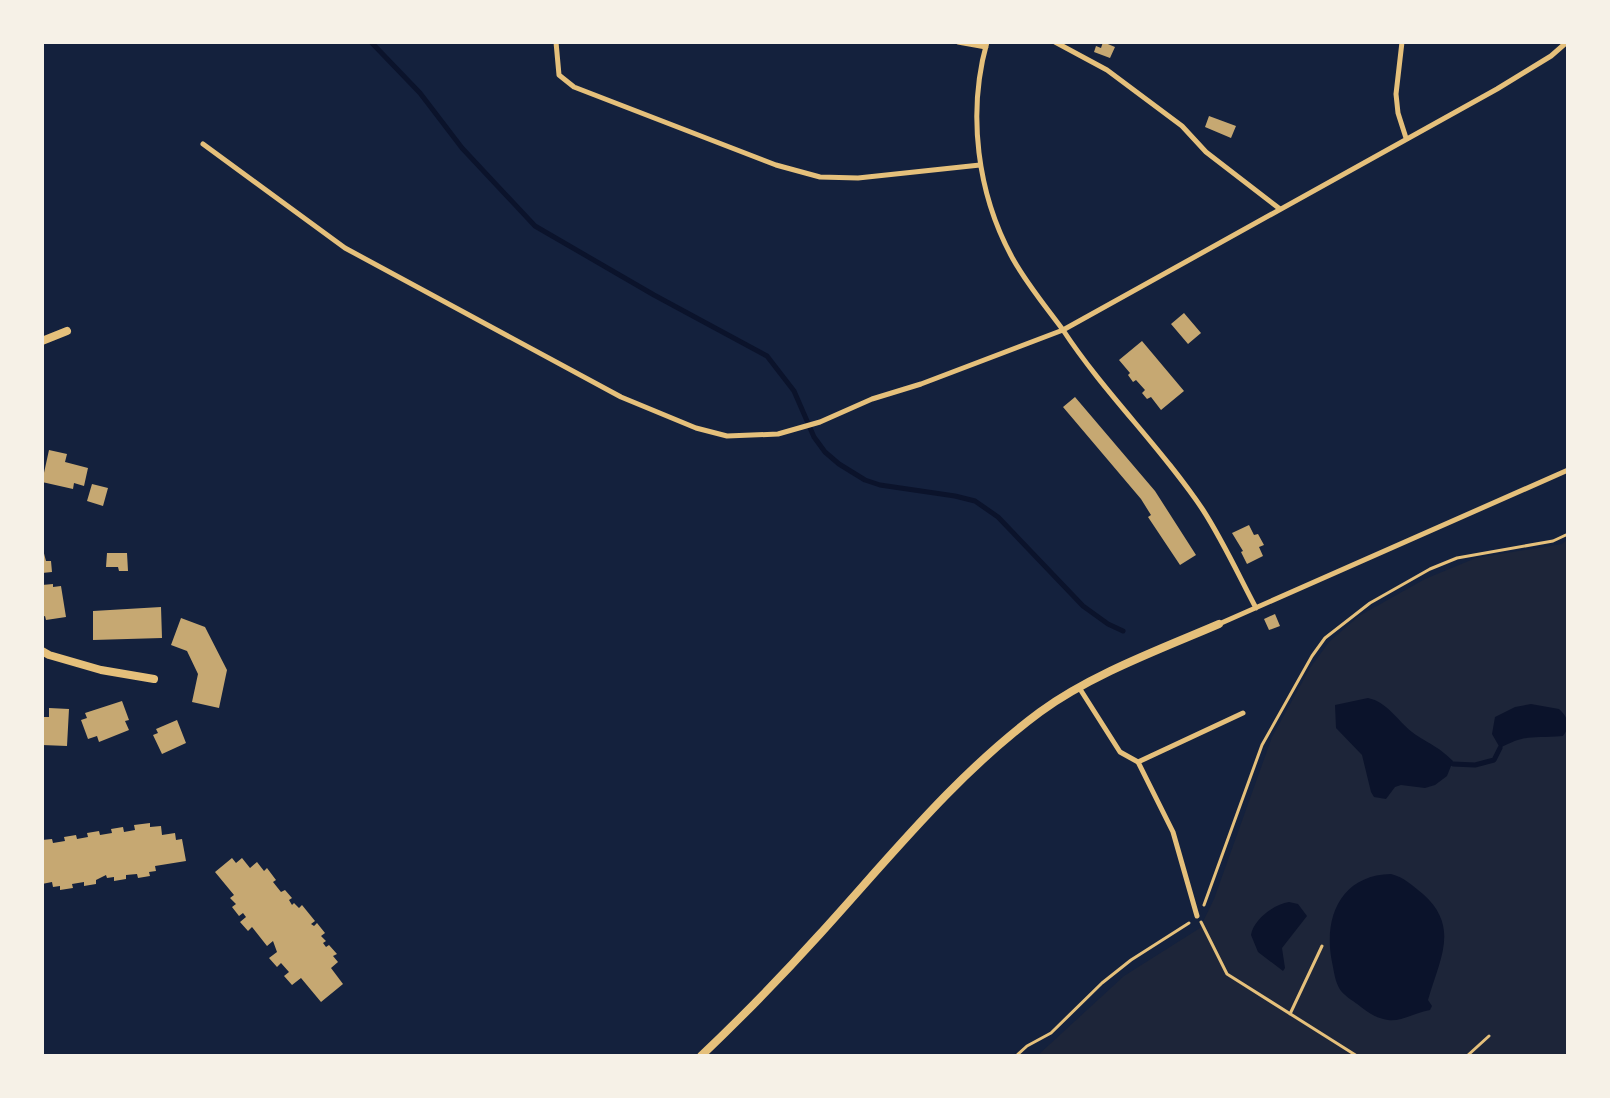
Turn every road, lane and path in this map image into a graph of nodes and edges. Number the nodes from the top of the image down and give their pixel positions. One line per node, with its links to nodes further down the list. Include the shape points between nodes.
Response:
1 (556, 42): 10 (lane, via 559,75 574,87 776,165 820,177 858,178)
2 (958, 42): 6 (lane)
3 (1055, 42): 11 (lane, via 1107,70 1157,107)
4 (1402, 42): 8 (lane, via 1396,94)
5 (1567, 42): 8 (lane, via 1497,89)
6 (973, 43): 7 (lane)
7 (987, 44): 10 (lane, via 977,121)
8 (1406, 138): 11 (lane)
9 (203, 144): 12 (lane, via 345,248 621,397 727,436 778,434 820,422)
10 (980, 165): 12 (lane, via 1013,259)
11 (1280, 209): 12 (lane)
12 (1063, 330): 17 (lane, via 1204,511)
13 (67, 331): 14 (street)
14 (42, 341)
15 (1568, 470): 17 (lane)
16 (1568, 534): 24 (path, via 1457,558 1430,569 1370,603 1325,638 1262,745)
17 (1256, 608): 18 (lane)
18 (1219, 624): 21 (street)
19 (42, 651): 20 (street, via 101,670)
20 (154, 679)
21 (1080, 689): 23 (lane, via 1120,752); 28 (street, via 987,754)
22 (1243, 713): 23 (lane)
23 (1138, 762): 24 (lane, via 1173,832)
24 (1197, 916): 26 (path, via 1227,974); 29 (path, via 1131,960 1051,1033)
25 (1322, 946): 26 (path)
26 (1290, 1014): 30 (path)
27 (1489, 1036): 31 (path)
28 (701, 1056)
29 (1016, 1056)
30 (1357, 1056)
31 (1467, 1056)

